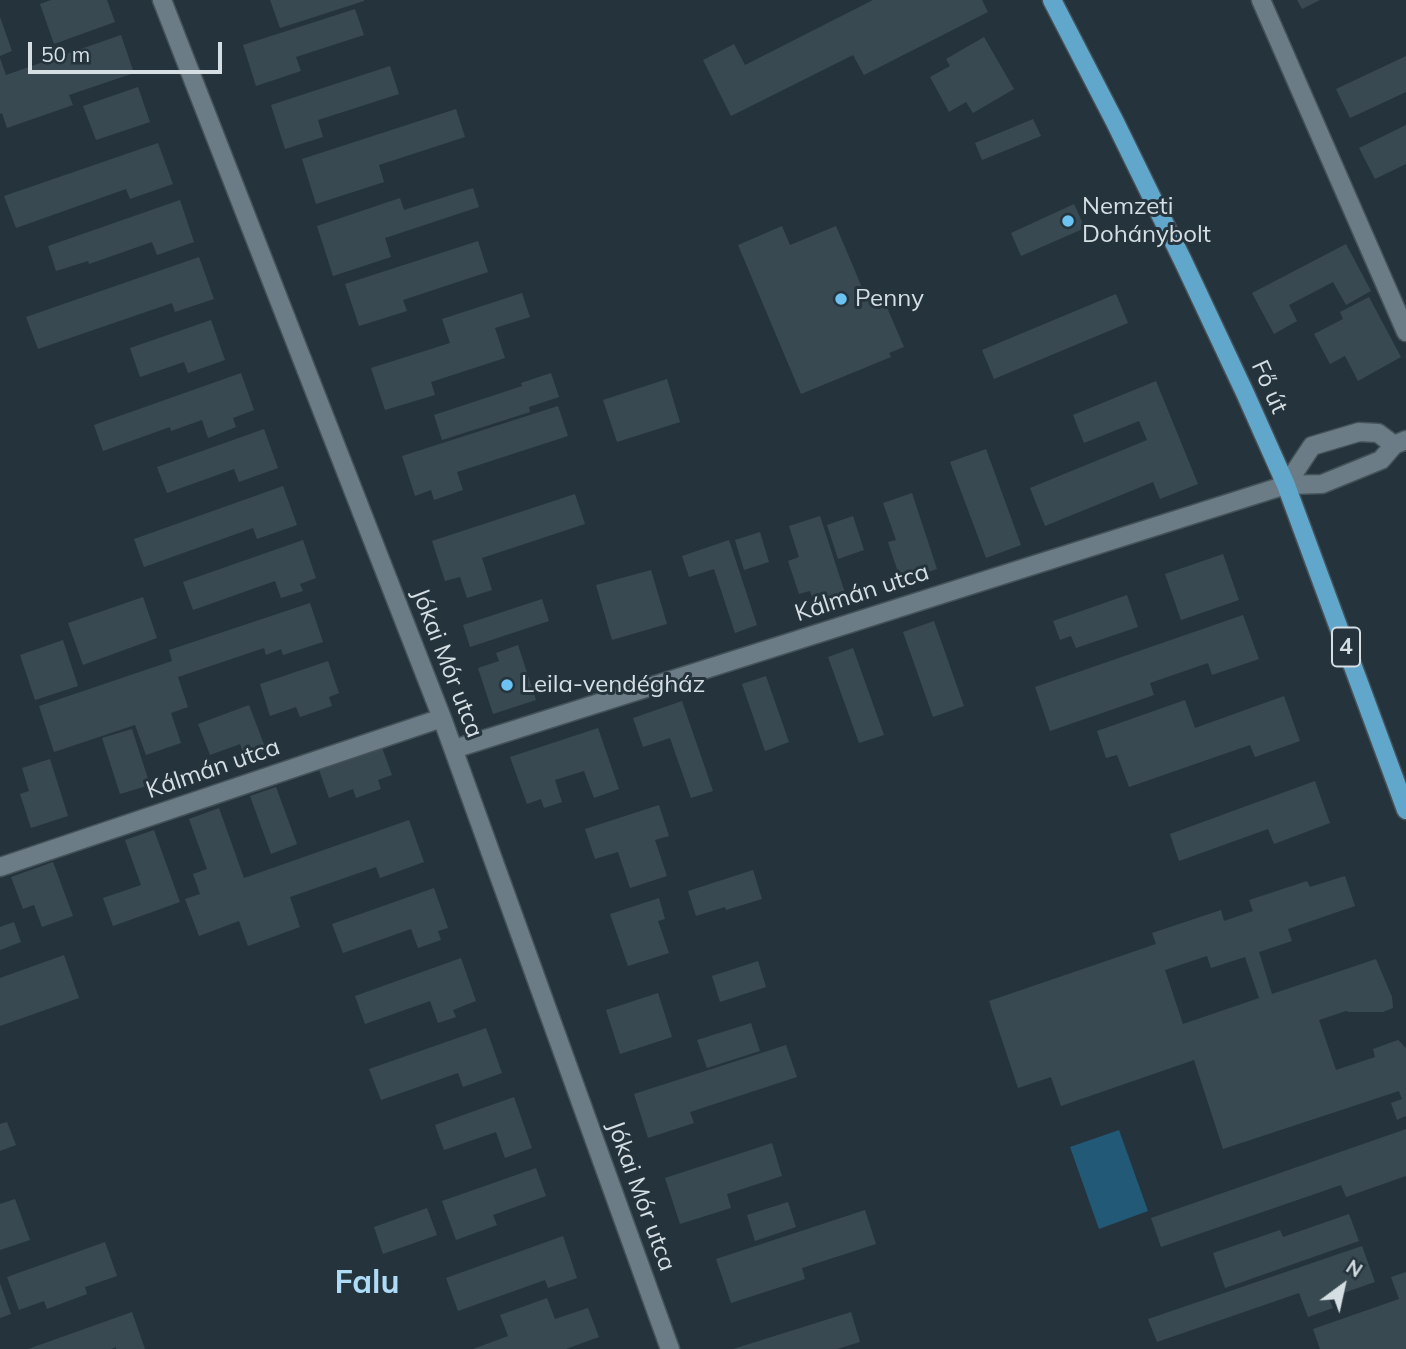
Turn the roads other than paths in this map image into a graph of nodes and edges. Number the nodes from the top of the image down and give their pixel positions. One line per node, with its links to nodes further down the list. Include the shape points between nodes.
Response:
1 (162, 0): 7 (street, Jókai Mór utca)
2 (1052, 0): 6 (main road, Fő út / 4, via 1183,261)
3 (1261, 0): 4 (street)
4 (1406, 332)
5 (1400, 443): 6 (street, Kálmán utca, via 1381,460 1322,484); 6 (street, via 1378,433 1360,432 1312,446)
6 (1286, 485): 8 (street, Kálmán utca); 9 (main road, Fő út / 4)
7 (442, 718): 8 (street, Jókai Mór utca); 10 (street, Kálmán utca)
8 (454, 749): 11 (street, Jókai Mór utca)
9 (1406, 810)
10 (0, 867)
11 (670, 1349)

